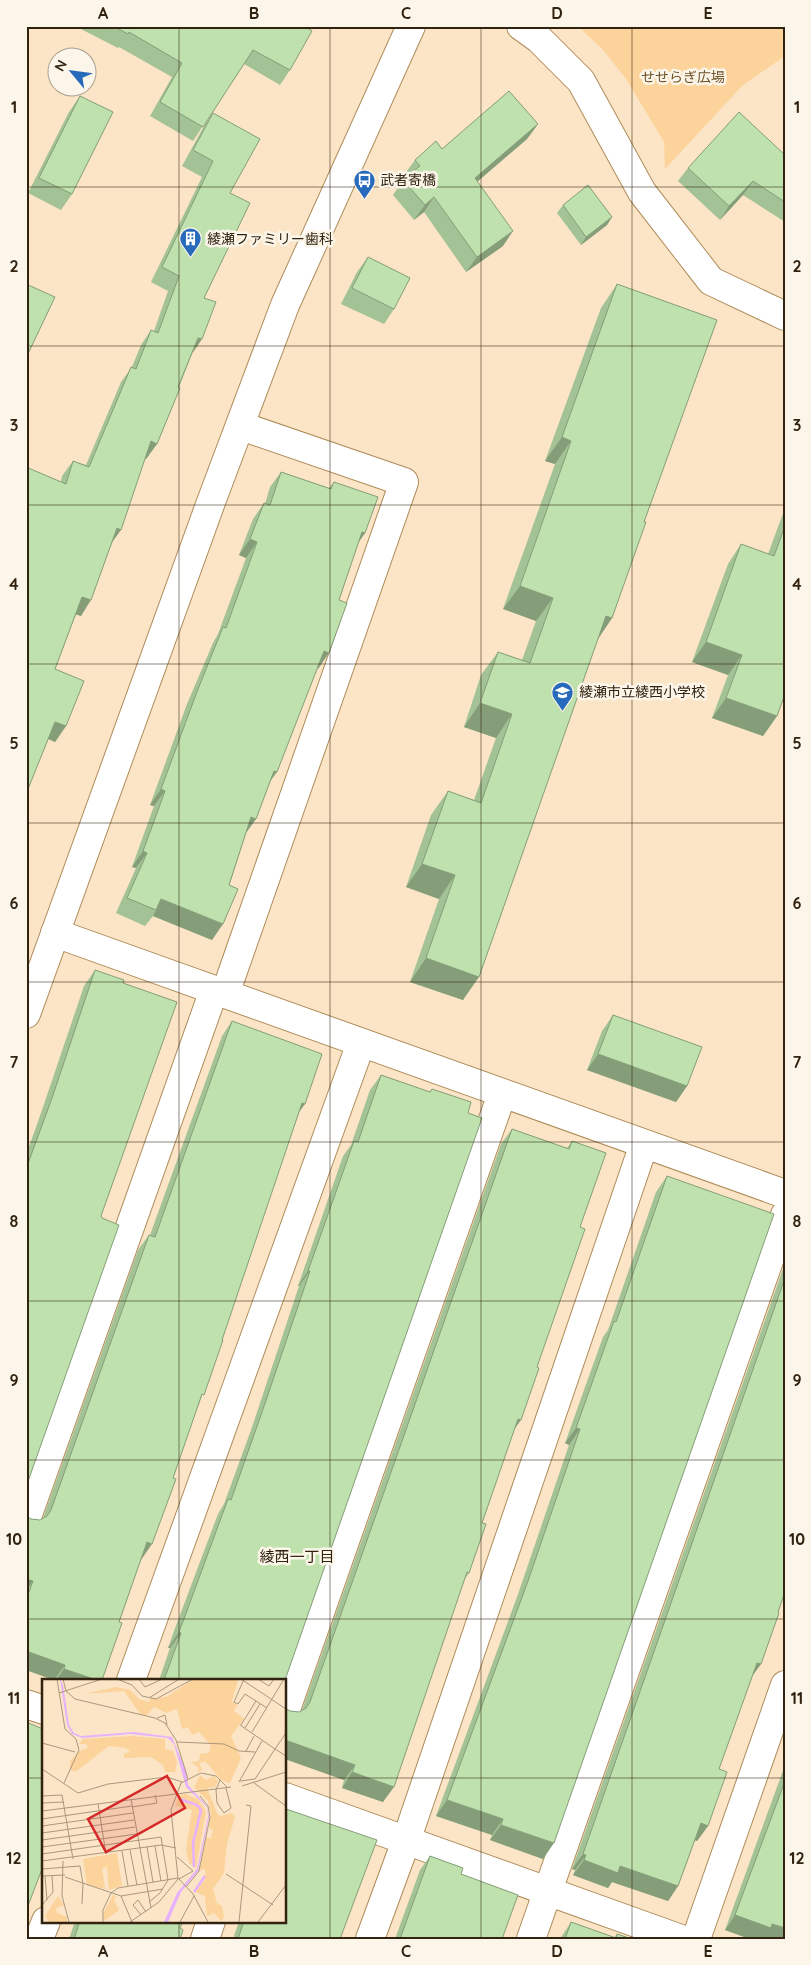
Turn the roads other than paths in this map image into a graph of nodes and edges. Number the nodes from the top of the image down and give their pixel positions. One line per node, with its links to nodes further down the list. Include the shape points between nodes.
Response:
1 (411, 26): 4 (street, via 285,305)
2 (521, 26): 3 (street, via 581,81 642,192 711,281)
3 (785, 316)
4 (241, 426): 5 (street); 6 (street, via 404,482)
5 (56, 933): 6 (street); 7 (street)
6 (219, 992): 8 (street); 13 (street)
7 (26, 1014)
8 (361, 1043): 9 (street); 14 (street)
9 (502, 1094): 10 (street); 18 (street)
10 (644, 1144): 11 (street); 20 (street)
11 (785, 1194)
12 (785, 1215): 21 (street)
13 (26, 1520)
14 (131, 1679)
15 (785, 1685): 29 (street)
16 (26, 1704): 17 (street)
17 (42, 1709)
18 (286, 1709)
19 (286, 1797): 20 (street)
20 (406, 1840): 21 (street); 26 (street)
21 (548, 1891): 27 (street); 28 (street)
22 (46, 1922): 24 (street)
23 (211, 1922): 25 (street)
24 (40, 1939)
25 (205, 1939)
26 (370, 1939)
27 (531, 1939)
28 (681, 1939)
29 (696, 1939)

